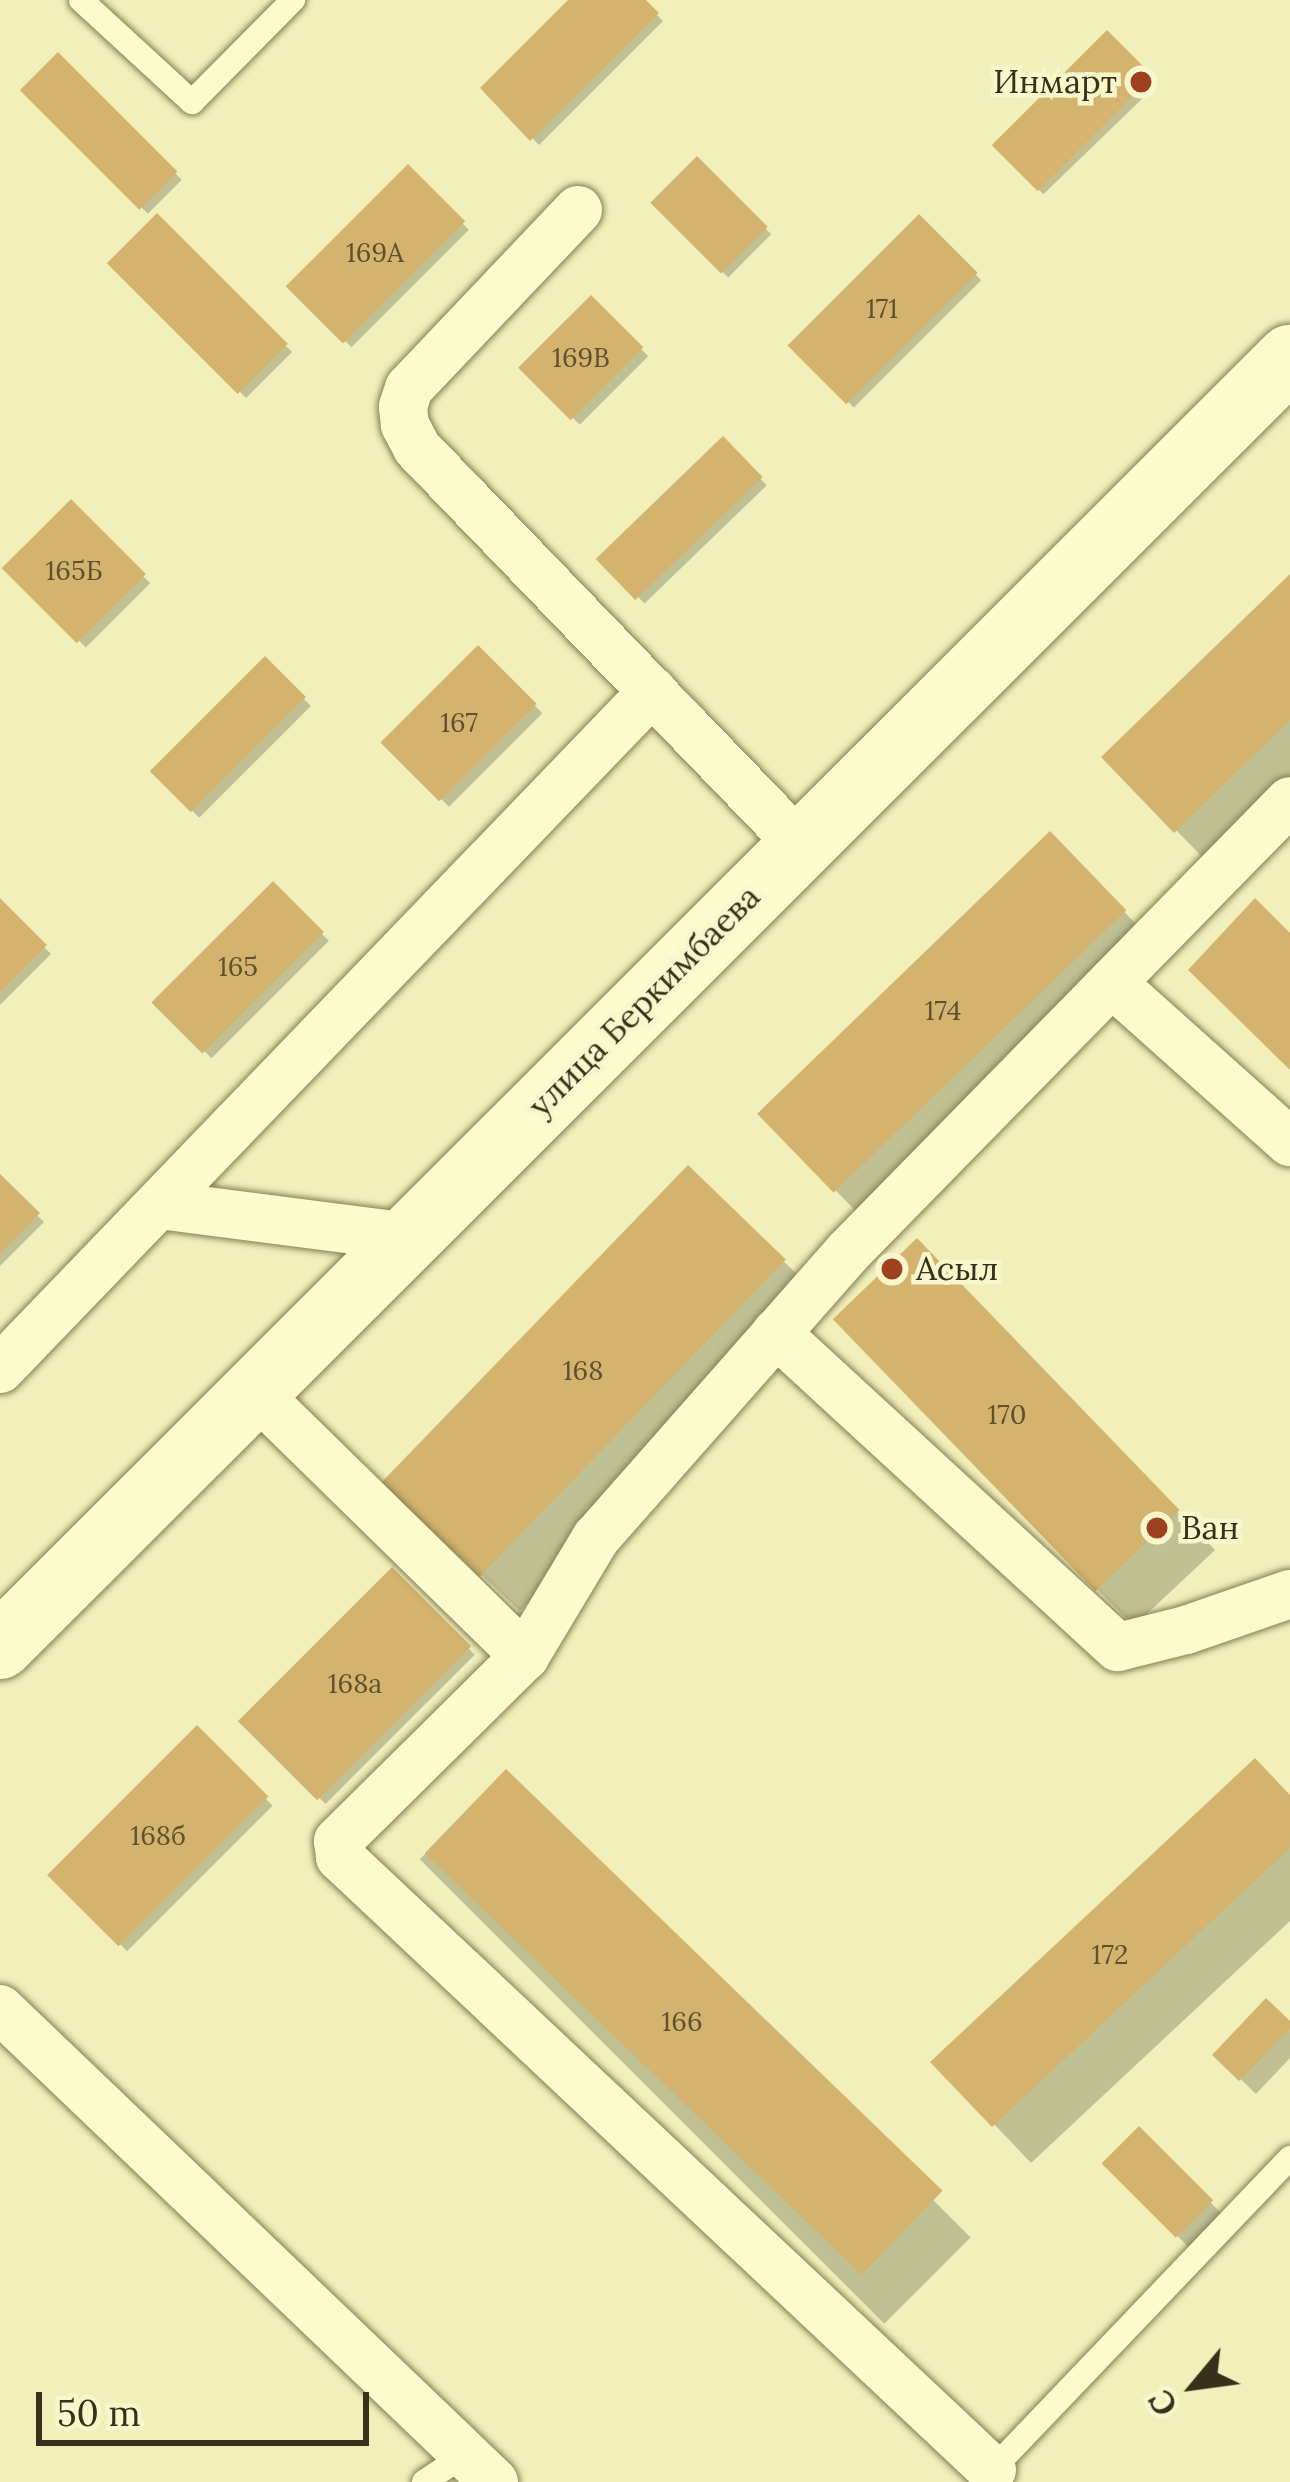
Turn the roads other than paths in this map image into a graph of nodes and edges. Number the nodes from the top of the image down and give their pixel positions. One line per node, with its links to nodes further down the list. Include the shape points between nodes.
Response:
1 (81, 0): 2 (lane, via 193,102)
2 (293, 0)
3 (578, 210): 5 (street, via 410,388 405,425 417,448)
4 (1290, 358): 7 (street, улица Беркимбаева)
5 (653, 692): 7 (street); 10 (street)
6 (1290, 801): 8 (street)
7 (800, 844): 11 (street, улица Беркимбаева)
8 (1112, 982): 9 (street); 12 (street)
9 (1290, 1142)
10 (159, 1205): 11 (street); 13 (street)
11 (410, 1237): 14 (street, улица Беркимбаева)
12 (776, 1333): 15 (street, via 1118,1646); 17 (street, via 596,1538)
13 (0, 1369)
14 (255, 1392): 16 (street, улица Беркимбаева); 17 (street)
15 (1290, 1594)
16 (0, 1646)
17 (526, 1656): 21 (street, via 349,1827 338,1841 340,1857)
18 (0, 2009): 20 (street)
19 (1290, 2158): 21 (lane)
20 (480, 2468): 22 (lane)
21 (986, 2476)
22 (424, 2482)

